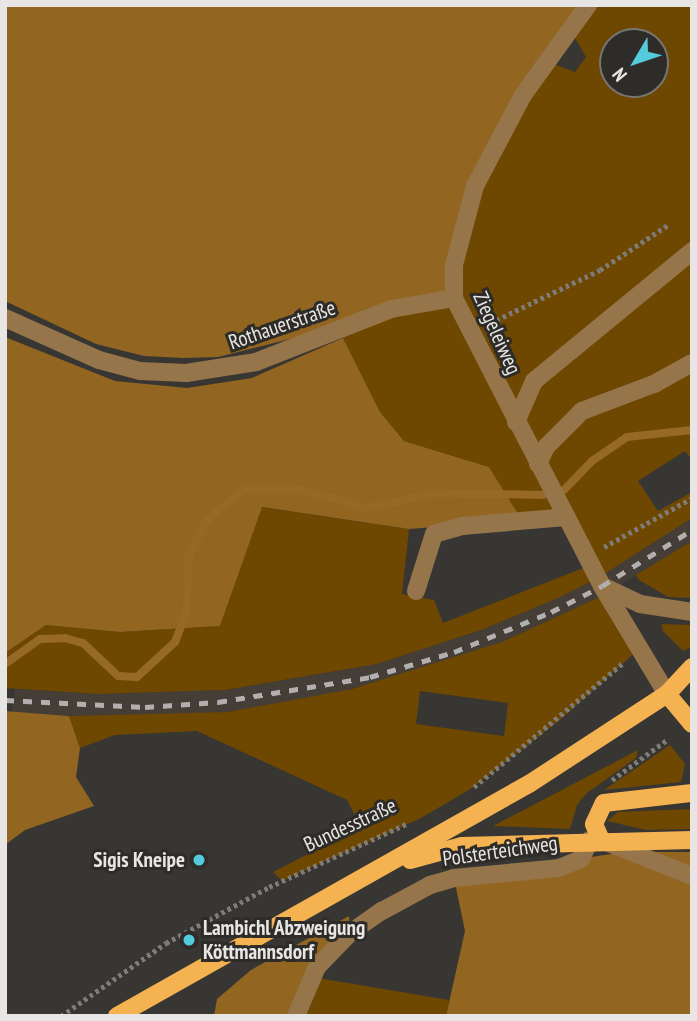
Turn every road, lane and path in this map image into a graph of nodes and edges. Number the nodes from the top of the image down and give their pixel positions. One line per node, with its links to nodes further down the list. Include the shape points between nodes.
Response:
1 (587, 5): 4 (street, Ziegeleiweg, via 523,94 475,186 454,265)
2 (668, 225): 6 (path, via 600,270)
3 (692, 251): 8 (street, via 534,381)
4 (454, 298): 5 (street, Rothauerstraße, via 391,309 257,362 186,373 140,371 99,360); 6 (street, Ziegeleiweg)
5 (5, 318)
6 (470, 331): 8 (street, Ziegeleiweg)
7 (692, 363): 9 (street, via 654,384 582,411 546,447)
8 (516, 422): 9 (street, Ziegeleiweg)
9 (538, 464): 11 (street, Ziegeleiweg)
10 (692, 498): 12 (path)
11 (566, 517): 12 (street, Ziegeleiweg); 14 (street, via 462,526 434,534)
12 (589, 562): 13 (street, Ziegeleiweg)
13 (602, 586): 15 (street, via 665,611); 16 (street, Ziegeleiweg)
14 (416, 591)
15 (692, 612)
16 (639, 649): 18 (street, Ziegeleiweg); 21 (path, via 561,719)
17 (692, 667): 18 (main road)
18 (667, 694): 19 (main road); 25 (main road, via 529,785)
19 (692, 724)
20 (692, 793): 23 (main road, via 604,803 594,824)
21 (462, 794)
22 (421, 818): 27 (path, Bundesstraße, via 269,887 166,943)
23 (596, 840): 24 (main road); 25 (main road, via 462,846); 26 (street); 29 (street, Polsterteichweg, via 581,859 559,868 454,878 430,885 382,911 350,933 317,967)
24 (692, 840)
25 (378, 871): 28 (main road)
26 (692, 876)
27 (61, 1016)
28 (117, 1016)
29 (296, 1016)

